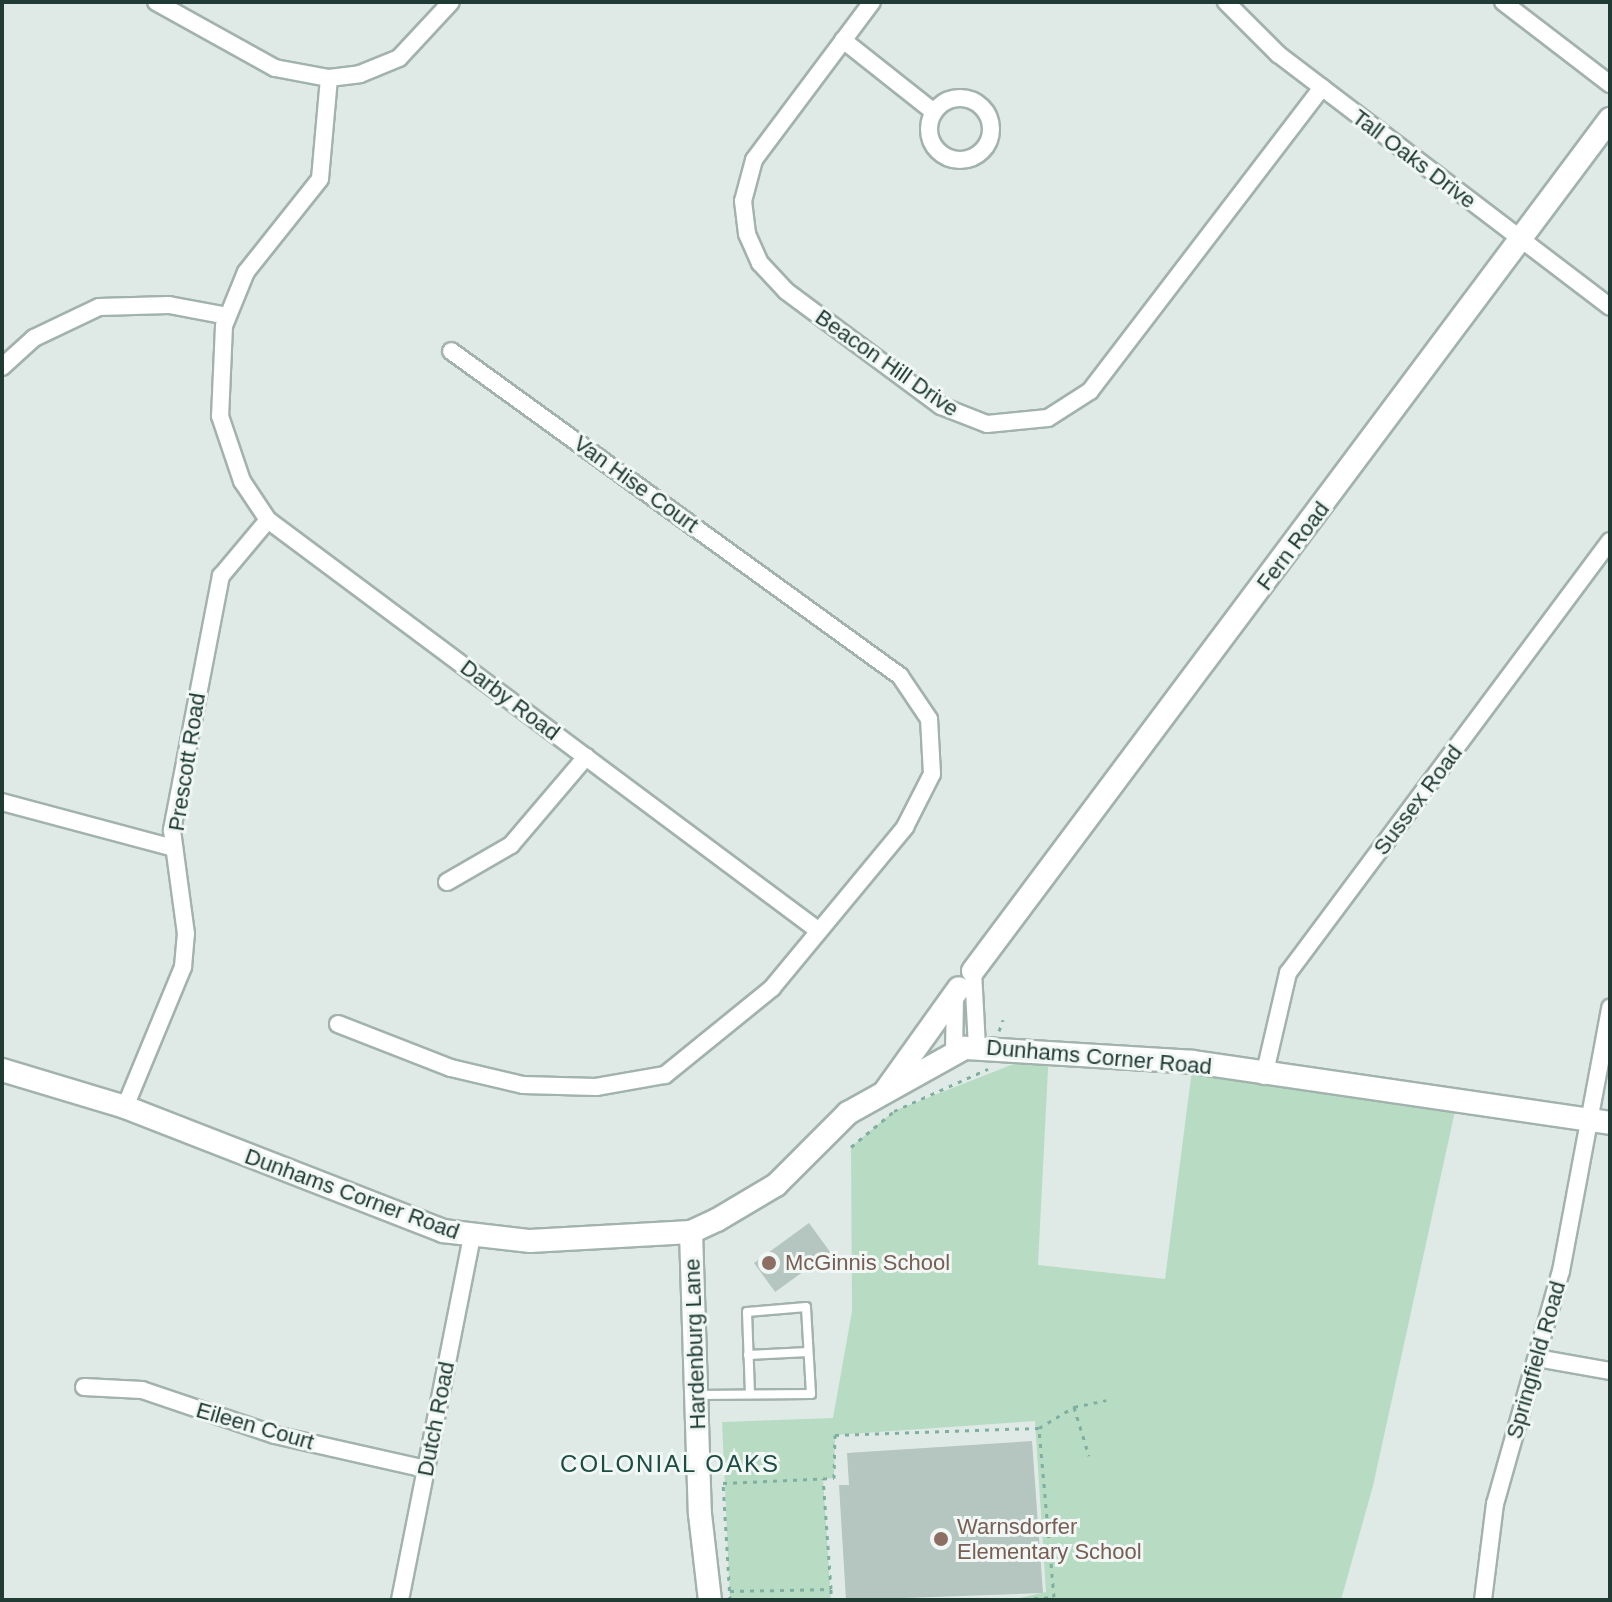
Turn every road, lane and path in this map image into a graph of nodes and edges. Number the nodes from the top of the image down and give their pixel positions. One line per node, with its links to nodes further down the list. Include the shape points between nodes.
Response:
1 (156, 2): 6 (street)
2 (451, 2): 8 (street, via 399,58 360,74)
3 (872, 2): 7 (street, Beacon Hill Drive)
4 (1226, 2): 10 (street, Tall Oaks Drive)
5 (1503, 2): 9 (street)
6 (175, 4): 8 (street, via 275,68)
7 (843, 40): 10 (street, Beacon Hill Drive, via 754,160 743,201 755,254 786,291 941,406 999,425 1048,418 1090,391); 11 (street)
8 (329, 78): 15 (street, Darby Road, via 320,179 246,272)
9 (1610, 84)
10 (1322, 88): 13 (street, Tall Oaks Drive)
11 (934, 112)
12 (1610, 119): 13 (street, Fern Road)
13 (1520, 240): 14 (street, Tall Oaks Drive); 25 (street, Fern Road)
14 (1610, 307)
15 (227, 316): 17 (street, via 169,305 99,307 34,338); 18 (street, Darby Road, via 218,371 220,416 242,481)
16 (451, 351): 24 (street, Van Hise Court, via 821,617 900,676 919,697 933,744 925,797)
17 (2, 367)
18 (268, 520): 20 (street, Darby Road); 22 (street, Prescott Road, via 221,576 180,778)
19 (1610, 541): 32 (street, Sussex Road, via 1288,973)
20 (586, 757): 23 (street, via 511,845); 24 (street, Darby Road)
21 (2, 802): 22 (street)
22 (174, 848): 34 (street, Prescott Road, via 186,934 183,967)
23 (447, 882)
24 (819, 931): 27 (street, via 772,988 715,1039 665,1075 639,1082 596,1087 484,1079)
25 (966, 980): 28 (street); 29 (street, Fern Road, via 950,1013); 33 (street)
26 (1610, 1008): 35 (street, Springfield Road)
27 (338, 1024)
28 (977, 1047): 29 (street, Dunhams Corner Road); 32 (street, Dunhams Corner Road, via 1193,1062)
29 (954, 1054): 33 (street, Dunhams Corner Road)
30 (2, 1070): 34 (street, Dunhams Corner Road)
31 (987, 1072): 36 (path, via 894,1111)
32 (1264, 1076): 35 (street, Dunhams Corner Road)
33 (886, 1090): 37 (street, Dunhams Corner Road, via 848,1113 776,1185)
34 (125, 1107): 38 (street, Dunhams Corner Road)
35 (1599, 1121): 41 (street, Springfield Road)
36 (851, 1147)
37 (691, 1232): 38 (street, Dunhams Corner Road, via 602,1240); 45 (street, Hardenburg Lane)
38 (472, 1238): 50 (street, Dutch Road)
39 (808, 1352): 40 (lane); 40 (lane, via 806,1307 747,1312); 44 (lane, via 811,1394)
40 (748, 1355): 44 (lane)
41 (1537, 1358): 42 (street); 58 (street, Springfield Road, via 1495,1504)
42 (1610, 1371)
43 (84, 1387): 50 (street, Eileen Court, via 142,1390 275,1435)
44 (750, 1394): 45 (lane)
45 (697, 1395): 53 (street, Hardenburg Lane)
46 (1106, 1400): 47 (path)
47 (1074, 1407): 48 (path); 49 (path)
48 (1039, 1428): 51 (path, via 835,1435 834,1478); 57 (path, via 1054,1597)
49 (1089, 1456)
50 (426, 1469): 54 (street, Dutch Road)
51 (823, 1478): 52 (path); 53 (path, via 723,1483)
52 (831, 1589): 53 (path); 56 (path)
53 (720, 1596): 55 (path)
54 (400, 1600)
55 (730, 1600)
56 (831, 1600)
57 (1014, 1600)
58 (1483, 1600)

